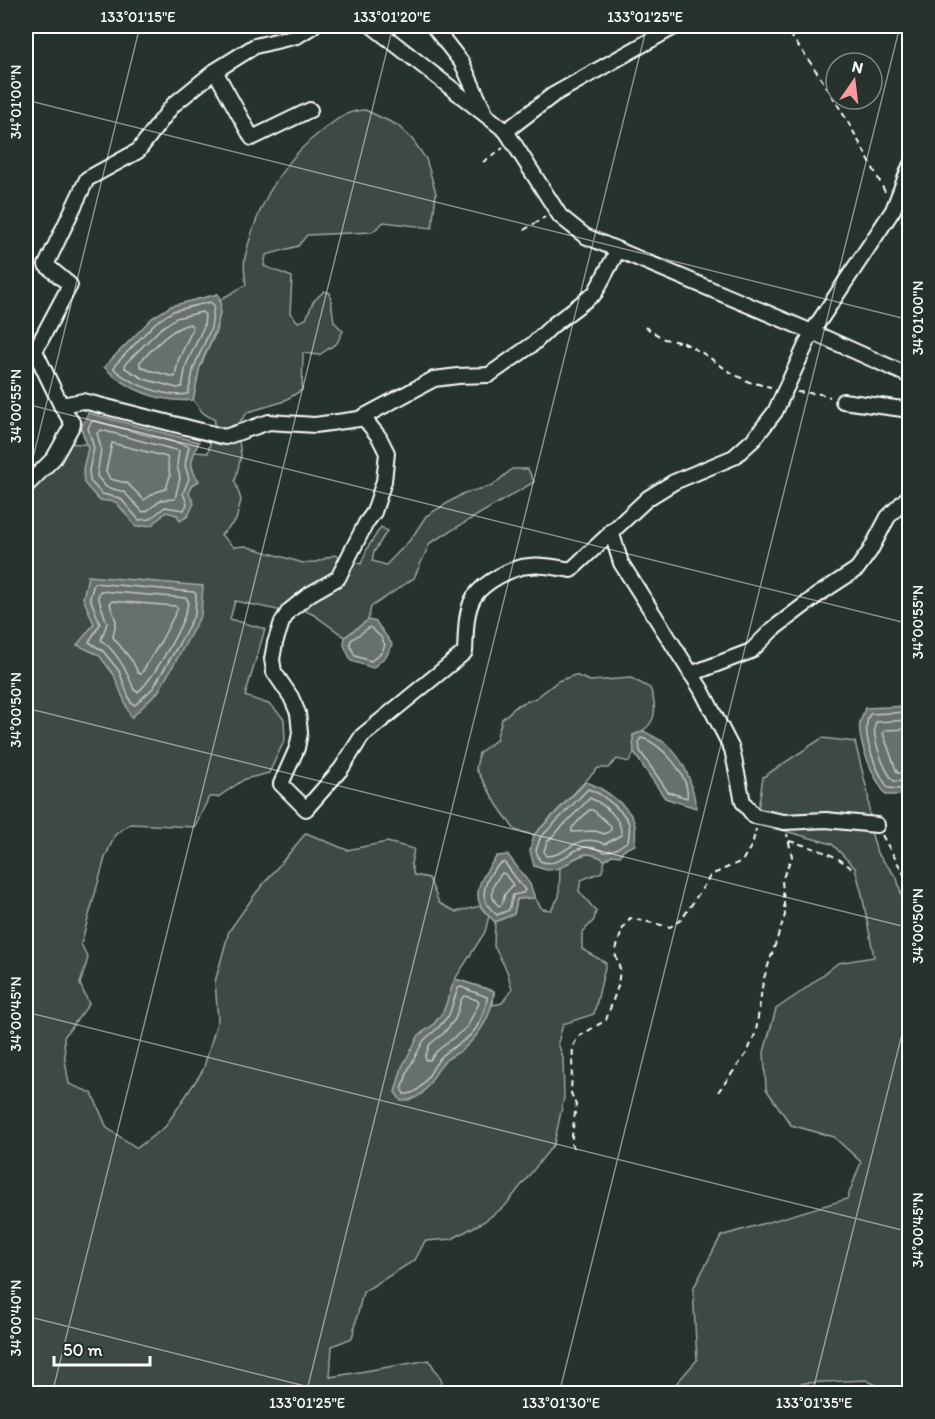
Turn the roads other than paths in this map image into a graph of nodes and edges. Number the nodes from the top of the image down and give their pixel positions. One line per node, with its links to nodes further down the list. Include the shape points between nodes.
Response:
1 (313, 26): 5 (street, via 297,36 255,46)
2 (372, 26): 7 (street)
3 (433, 26): 7 (street, via 462,63)
4 (676, 26): 8 (street, via 553,95)
5 (215, 71): 6 (street, via 252,138); 12 (street, via 173,105 138,152 87,179 46,265 70,285)
6 (310, 110)
7 (485, 114): 8 (street)
8 (509, 136): 10 (street, via 560,216 585,236)
9 (909, 166): 11 (street, via 893,210)
10 (618, 250): 11 (street); 17 (street, via 595,292 489,375 434,379)
11 (812, 332): 13 (street); 20 (street, via 775,412 753,439 734,457 648,498)
12 (30, 348): 15 (street)
13 (909, 376)
14 (843, 401): 16 (street)
15 (62, 405): 17 (street, via 83,401 225,437 269,422 315,424); 18 (street, via 73,424 54,458)
16 (909, 410)
17 (363, 417): 20 (street, via 387,453 384,481 374,512 338,578 289,611 272,659 274,672 298,713 300,733 280,784 306,809 363,736 465,652 473,598 485,586 527,566 571,570)
18 (26, 486)
19 (909, 495): 21 (street, via 888,518 857,569 773,629 751,651)
20 (611, 531): 21 (street, via 621,563)
21 (691, 674): 22 (street, via 732,749 743,802 754,816 784,822 826,820)
22 (878, 825)

